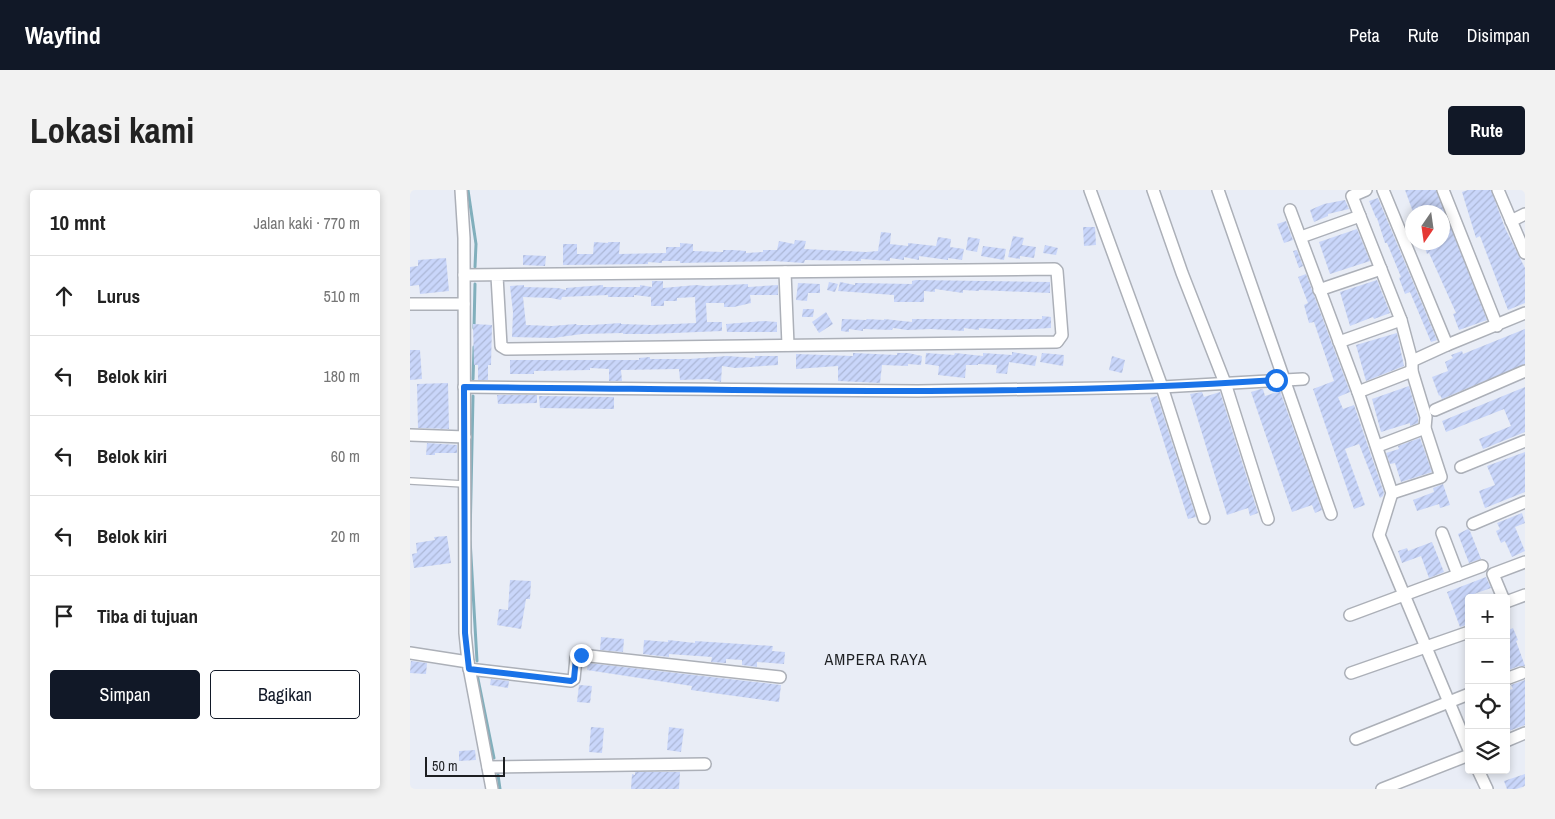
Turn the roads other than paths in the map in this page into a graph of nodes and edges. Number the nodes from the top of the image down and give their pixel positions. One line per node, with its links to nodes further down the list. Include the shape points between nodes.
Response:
1 (461, 190): 17 (street)
2 (1090, 190): 34 (street)
3 (1153, 190): 32 (street)
4 (1218, 190): 31 (street)
5 (1366, 190): 11 (street, via 1352,196)
6 (1383, 190): 27 (street)
7 (1443, 190): 24 (street)
8 (1498, 190): 12 (street)
9 (1290, 210): 13 (street)
10 (1525, 214): 12 (street)
11 (1360, 216): 13 (street); 15 (street)
12 (1517, 225): 14 (street)
13 (1301, 237): 19 (street)
14 (1525, 253)
15 (1381, 269): 19 (street); 23 (street)
16 (785, 272): 18 (street); 26 (street); 26 (street, via 1055,269 1062,335 1057,342)
17 (464, 275): 18 (street); 21 (street)
18 (497, 276): 26 (street, via 501,346 506,349)
19 (1319, 290): 25 (street)
20 (410, 304): 21 (street)
21 (464, 304): 33 (street)
22 (1525, 313): 24 (street)
23 (1401, 320): 25 (street); 28 (street)
24 (1497, 326): 27 (street)
25 (1339, 342): 35 (street)
26 (788, 345)
27 (1448, 345): 28 (street)
28 (1412, 366): 35 (street); 37 (street, via 1426,417)
29 (1525, 371): 36 (street)
30 (1303, 379): 31 (street)
31 (1285, 380): 32 (street); 47 (street)
32 (1225, 383): 34 (street); 49 (street)
33 (464, 387): 34 (street, via 918,391); 39 (street)
34 (1162, 387): 48 (street)
35 (1358, 392): 41 (street)
36 (1435, 410)
37 (1424, 428): 41 (street); 45 (street, via 1441,477)
38 (410, 435): 39 (street)
39 (464, 437): 44 (street)
40 (1525, 441): 42 (street)
41 (1378, 446): 45 (street)
42 (1461, 467)
43 (410, 481): 44 (lane)
44 (464, 484): 63 (street)
45 (1392, 493): 56 (street, via 1379,535)
46 (1525, 502): 50 (street)
47 (1330, 514)
48 (1204, 518)
49 (1268, 519)
50 (1473, 524)
51 (1442, 533): 54 (street)
52 (1525, 562): 55 (street, via 1493,574)
53 (1482, 566): 54 (street)
54 (1458, 574): 56 (street)
55 (1501, 594)
56 (1404, 595): 59 (street); 61 (street)
57 (1525, 595): 58 (street)
58 (1510, 601)
59 (1350, 615)
60 (1465, 633): 61 (street)
61 (1427, 647): 65 (street); 69 (street)
62 (410, 653): 63 (street)
63 (468, 665): 66 (street, via 571,681 574,679 576,658 581,655); 76 (street)
64 (1522, 673): 67 (street)
65 (1351, 674)
66 (780, 677)
67 (1510, 678)
68 (1465, 696): 69 (street)
69 (1450, 702): 71 (street); 73 (street)
70 (1525, 733): 72 (street)
71 (1356, 739)
72 (1510, 739)
73 (1465, 740)
74 (1465, 757): 79 (street)
75 (704, 764): 76 (street)
76 (488, 766): 78 (street)
77 (1480, 774): 80 (street)
78 (492, 789)
79 (1382, 789)
80 (1487, 789)

